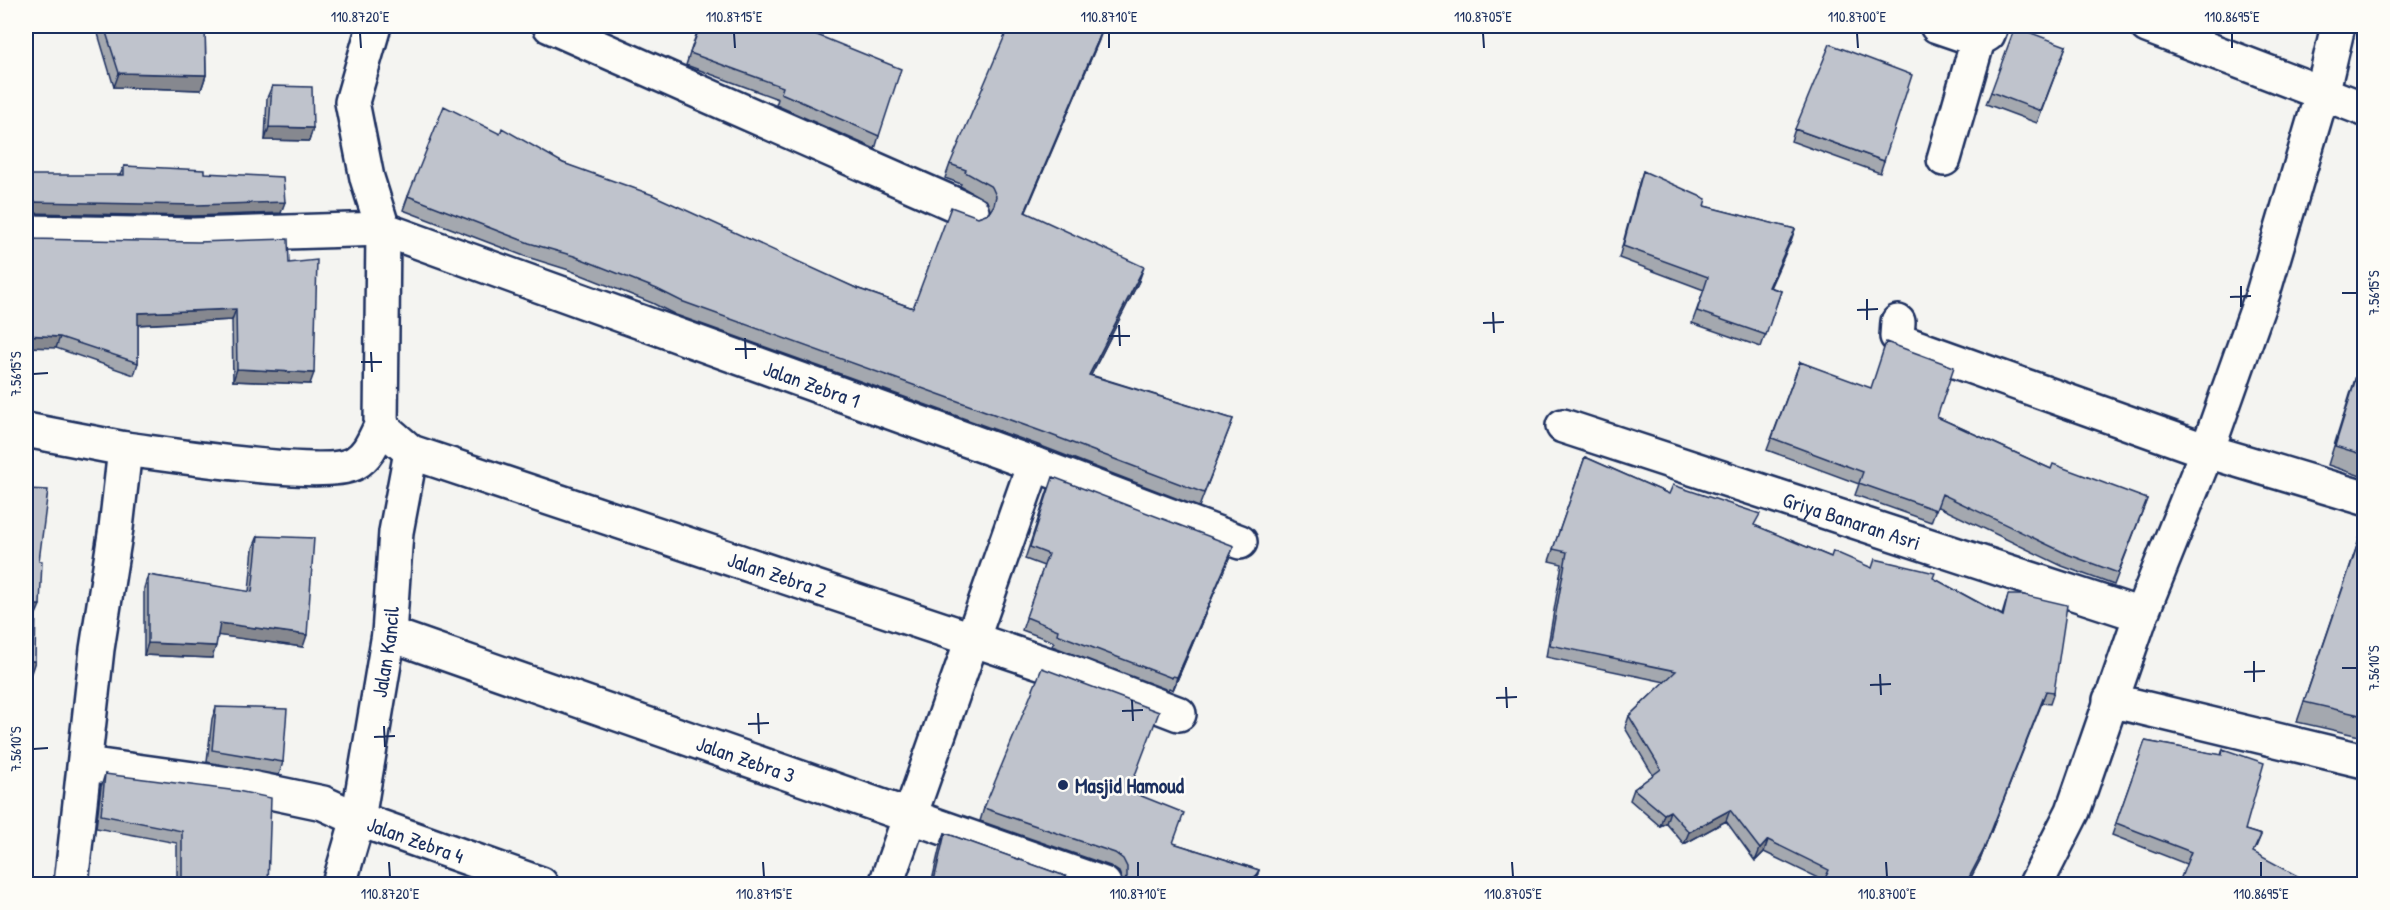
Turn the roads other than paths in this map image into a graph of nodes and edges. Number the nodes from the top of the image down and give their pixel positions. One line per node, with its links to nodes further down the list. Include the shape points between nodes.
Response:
1 (374, 26): 11 (street, via 352,102 367,178)
2 (550, 26): 10 (street)
3 (1937, 26): 6 (street)
4 (2147, 26): 7 (street)
5 (2338, 26): 7 (street)
6 (1984, 33): 9 (street)
7 (2322, 94): 8 (street); 18 (street, via 2263,293)
8 (2364, 109)
9 (1944, 159)
10 (972, 212)
11 (383, 229): 12 (street, via 194,235); 14 (street); 20 (street, Jalan Zebra 1)
12 (26, 232)
13 (1898, 322): 18 (street, via 1897,336 1902,342)
14 (381, 426): 17 (street, via 367,454 354,465 309,470); 19 (street, Jalan Zebra 2)
15 (1563, 426): 23 (street, Griya Banaran Asri)
16 (26, 430): 17 (street)
17 (125, 449): 29 (street, via 97,649)
18 (2207, 451): 21 (street); 23 (street)
19 (411, 452): 24 (street, Jalan Kancil, via 396,532); 25 (street, Jalan Zebra 2)
20 (1034, 464): 22 (street, Jalan Zebra 1); 25 (street)
21 (2364, 498)
22 (1240, 543)
23 (2141, 615): 26 (street)
24 (389, 634): 30 (street, Jalan Zebra 3); 31 (street, Jalan Kancil)
25 (972, 639): 27 (street, Jalan Zebra 2); 30 (street)
26 (2110, 700): 28 (street); 37 (street, via 2073,811)
27 (1179, 714)
28 (2364, 761)
29 (86, 764): 31 (street, Jalan Zebra 4, via 277,792 323,803); 32 (street)
30 (910, 817): 35 (street); 36 (street, Jalan Zebra 3)
31 (358, 819): 33 (street, Jalan Kancil); 34 (street, Jalan Zebra 4)
32 (72, 885)
33 (339, 885)
34 (541, 885)
35 (886, 885)
36 (1104, 885)
37 (2036, 885)

